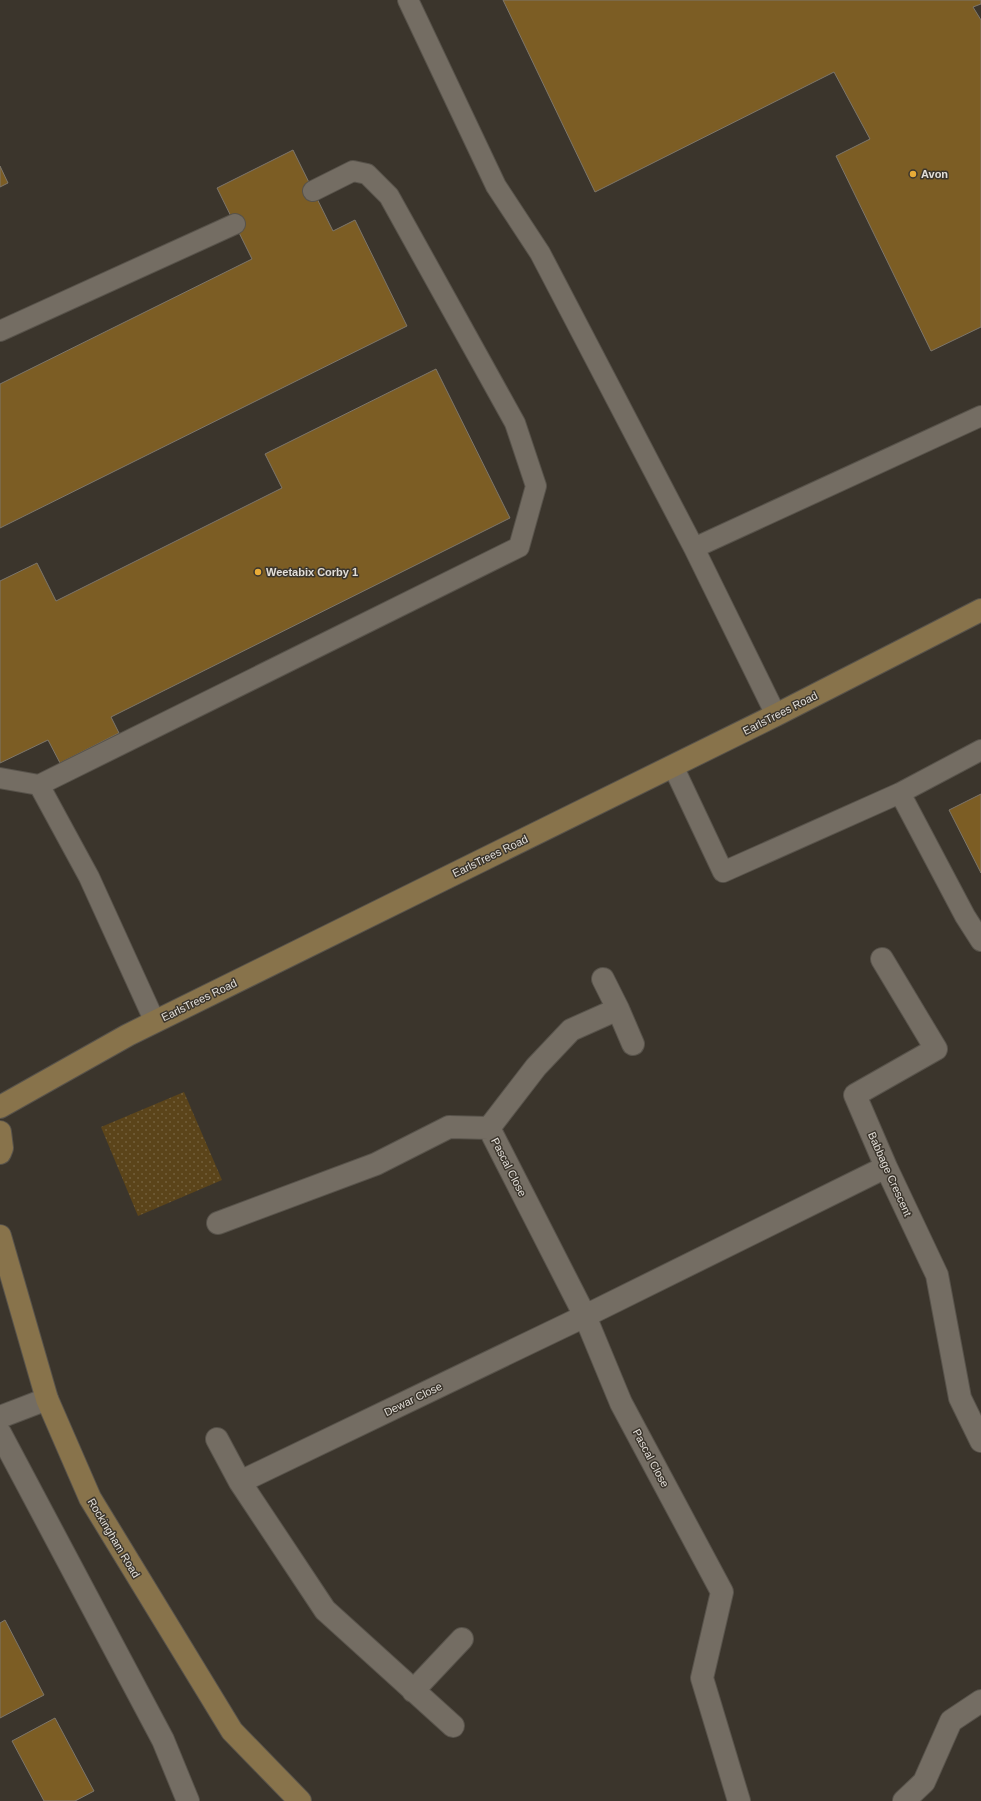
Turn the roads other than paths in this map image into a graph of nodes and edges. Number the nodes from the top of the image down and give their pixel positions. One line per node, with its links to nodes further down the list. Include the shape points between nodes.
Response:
1 (408, 0): 6 (lane, via 496,186 540,253)
2 (313, 191): 12 (lane, via 353,172 367,174 389,196 515,423 536,486 519,547)
3 (235, 224): 4 (lane)
4 (0, 331)
5 (981, 416): 6 (lane)
6 (694, 548): 8 (lane)
7 (981, 610): 8 (street, EarlsTrees Road)
8 (776, 715): 10 (street, EarlsTrees Road)
9 (981, 750): 13 (lane)
10 (673, 766): 13 (lane, via 723,872); 18 (street, EarlsTrees Road)
11 (0, 778): 12 (lane)
12 (40, 785): 18 (lane, via 89,877)
13 (900, 793): 14 (lane, via 965,916)
14 (981, 941)
15 (882, 959): 24 (street, Babbage Crescent, via 936,1049 855,1095)
16 (603, 979): 17 (street)
17 (618, 1009): 19 (street); 21 (street, Pascal Close, via 571,1030 536,1066)
18 (154, 1022): 20 (street, EarlsTrees Road)
19 (633, 1044)
20 (0, 1107)
21 (489, 1128): 25 (street, Pascal Close, via 449,1127 376,1164); 27 (street, Pascal Close)
22 (0, 1132): 23 (street)
23 (0, 1153)
24 (886, 1167): 27 (street, Dewar Close); 32 (street, Babbage Crescent, via 937,1275 960,1398)
25 (218, 1223)
26 (0, 1236): 28 (street, Rockingham Road)
27 (585, 1316): 33 (street, Dewar Close); 40 (street, Pascal Close, via 621,1403 722,1592 702,1678)
28 (47, 1399): 29 (street); 39 (street, Rockingham Road, via 90,1498 232,1731)
29 (0, 1417)
30 (0, 1433): 38 (street, via 163,1740)
31 (217, 1439): 33 (street)
32 (981, 1441)
33 (240, 1482): 35 (street, via 325,1610)
34 (462, 1639): 35 (street)
35 (413, 1691): 37 (street)
36 (981, 1701): 41 (street, via 951,1721 924,1782)
37 (453, 1726)
38 (188, 1801)
39 (300, 1801)
40 (739, 1801)
41 (904, 1801)

